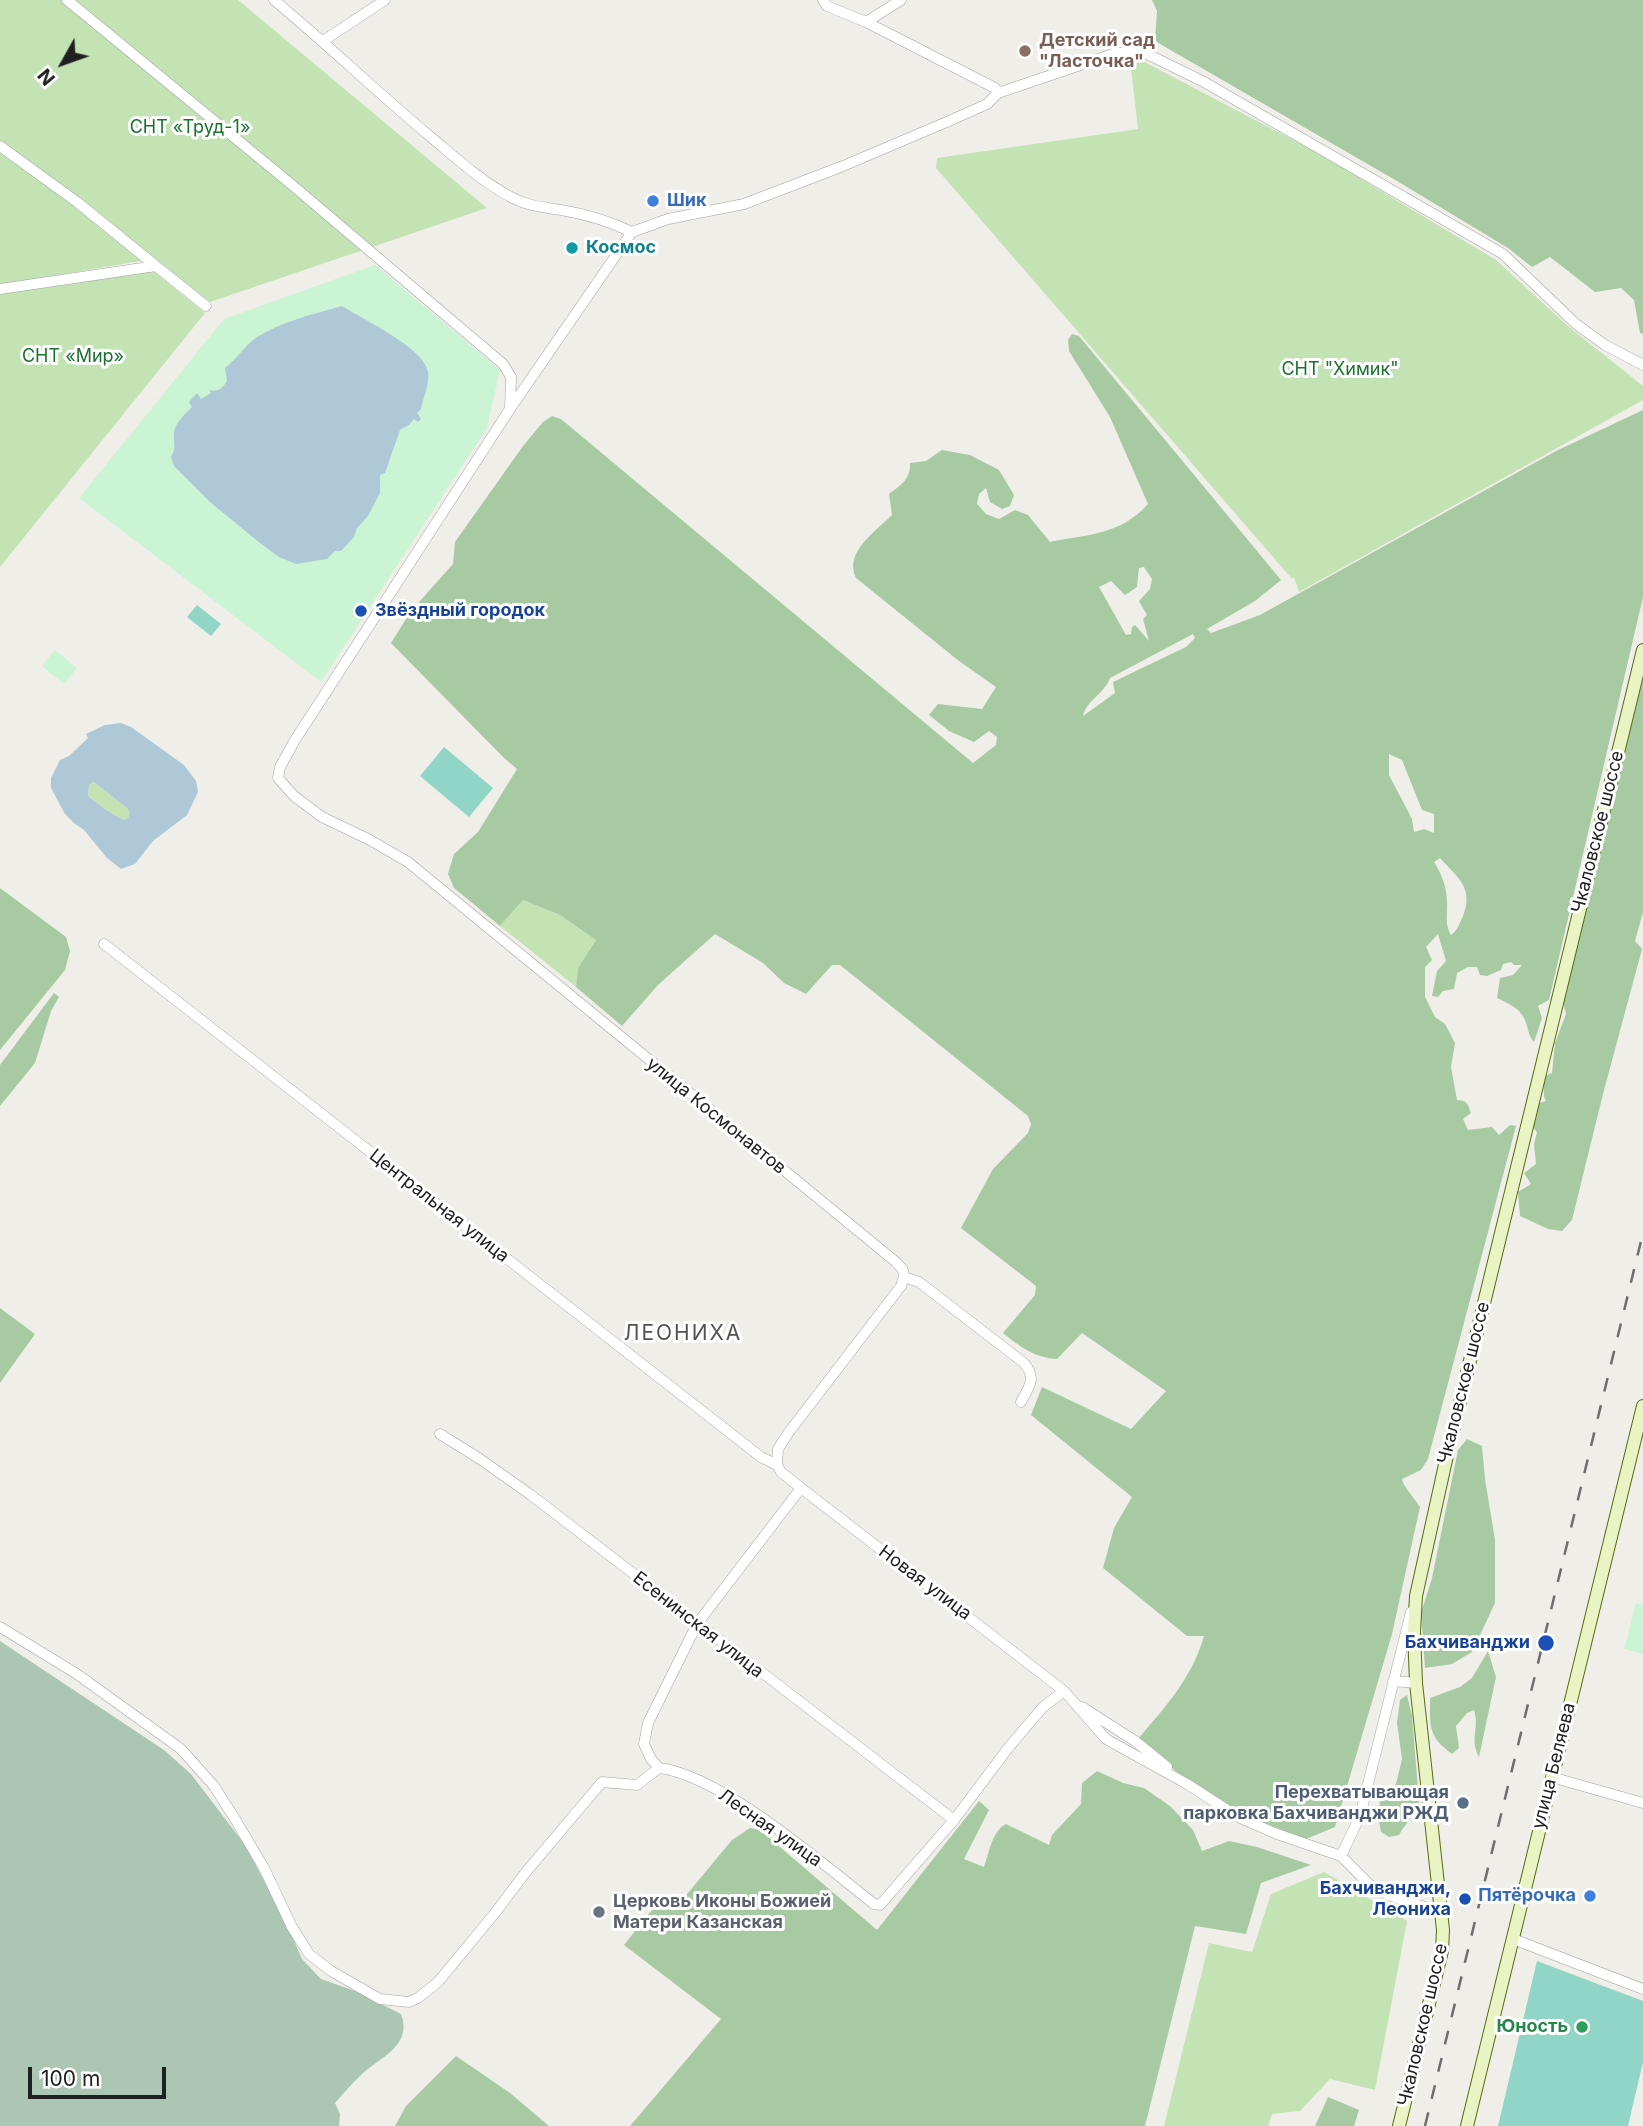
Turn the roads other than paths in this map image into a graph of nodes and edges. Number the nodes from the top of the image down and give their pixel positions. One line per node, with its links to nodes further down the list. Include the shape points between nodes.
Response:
1 (67, 0): 15 (street, via 503,364 511,377)
2 (274, 0): 7 (street)
3 (384, 0): 7 (street)
4 (823, 0): 6 (street, via 827,6)
5 (901, 0): 6 (street)
6 (866, 22): 8 (street)
7 (323, 41): 10 (street, via 417,125 508,196 532,207 591,217)
8 (998, 93): 10 (street, via 987,104 949,121 744,204 668,219); 14 (street, via 1116,53 1141,51 1204,82 1503,254 1576,324)
9 (0, 146): 11 (street)
10 (632, 232): 15 (street)
11 (156, 266): 12 (street); 13 (street)
12 (0, 289)
13 (206, 306)
14 (1643, 365)
15 (510, 409): 18 (street, улица Космонавтов, via 295,740 278,778 322,817 408,862 896,1262)
16 (1643, 650): 24 (street, Чкаловское шоссе, via 1441,1476)
17 (104, 944): 22 (street, Центральная улица)
18 (904, 1277): 19 (street, улица Космонавтов, via 919,1282 1024,1363 1032,1381); 22 (street, via 789,1432 778,1449)
19 (1021, 1402)
20 (1643, 1406): 31 (street, улица Беляева)
21 (440, 1434): 25 (street, Есенинская улица, via 531,1495)
22 (777, 1465): 23 (street, Новая улица)
23 (801, 1488): 25 (street); 29 (street, Новая улица)
24 (1416, 1596): 27 (street); 28 (street, Чкаловское шоссе)
25 (697, 1624): 30 (street, via 648,1723 644,1744); 33 (street, Есенинская улица)
26 (0, 1627): 30 (street, via 77,1674 181,1749 214,1786 235,1819 309,1954 380,2000 409,2002 438,1982 602,1782 637,1785)
27 (1393, 1681): 28 (street); 34 (street, via 1360,1816)
28 (1416, 1683): 35 (street, Чкаловское шоссе)
29 (1064, 1691): 33 (street, via 1043,1707 1009,1746); 34 (street, Новая улица, via 1106,1739 1238,1817)
30 (659, 1768): 33 (street, Лесная улица, via 685,1772 739,1804 874,1904 885,1902)
31 (1551, 1777): 32 (street); 36 (street, улица Беляева)
32 (1643, 1803)
33 (954, 1820)
34 (1341, 1856): 35 (street, via 1371,1886)
35 (1443, 1913): 38 (street, Чкаловское шоссе, via 1442,1951)
36 (1513, 1939): 37 (street); 39 (street, улица Беляева)
37 (1643, 1989)
38 (1399, 2126)
39 (1467, 2126)

